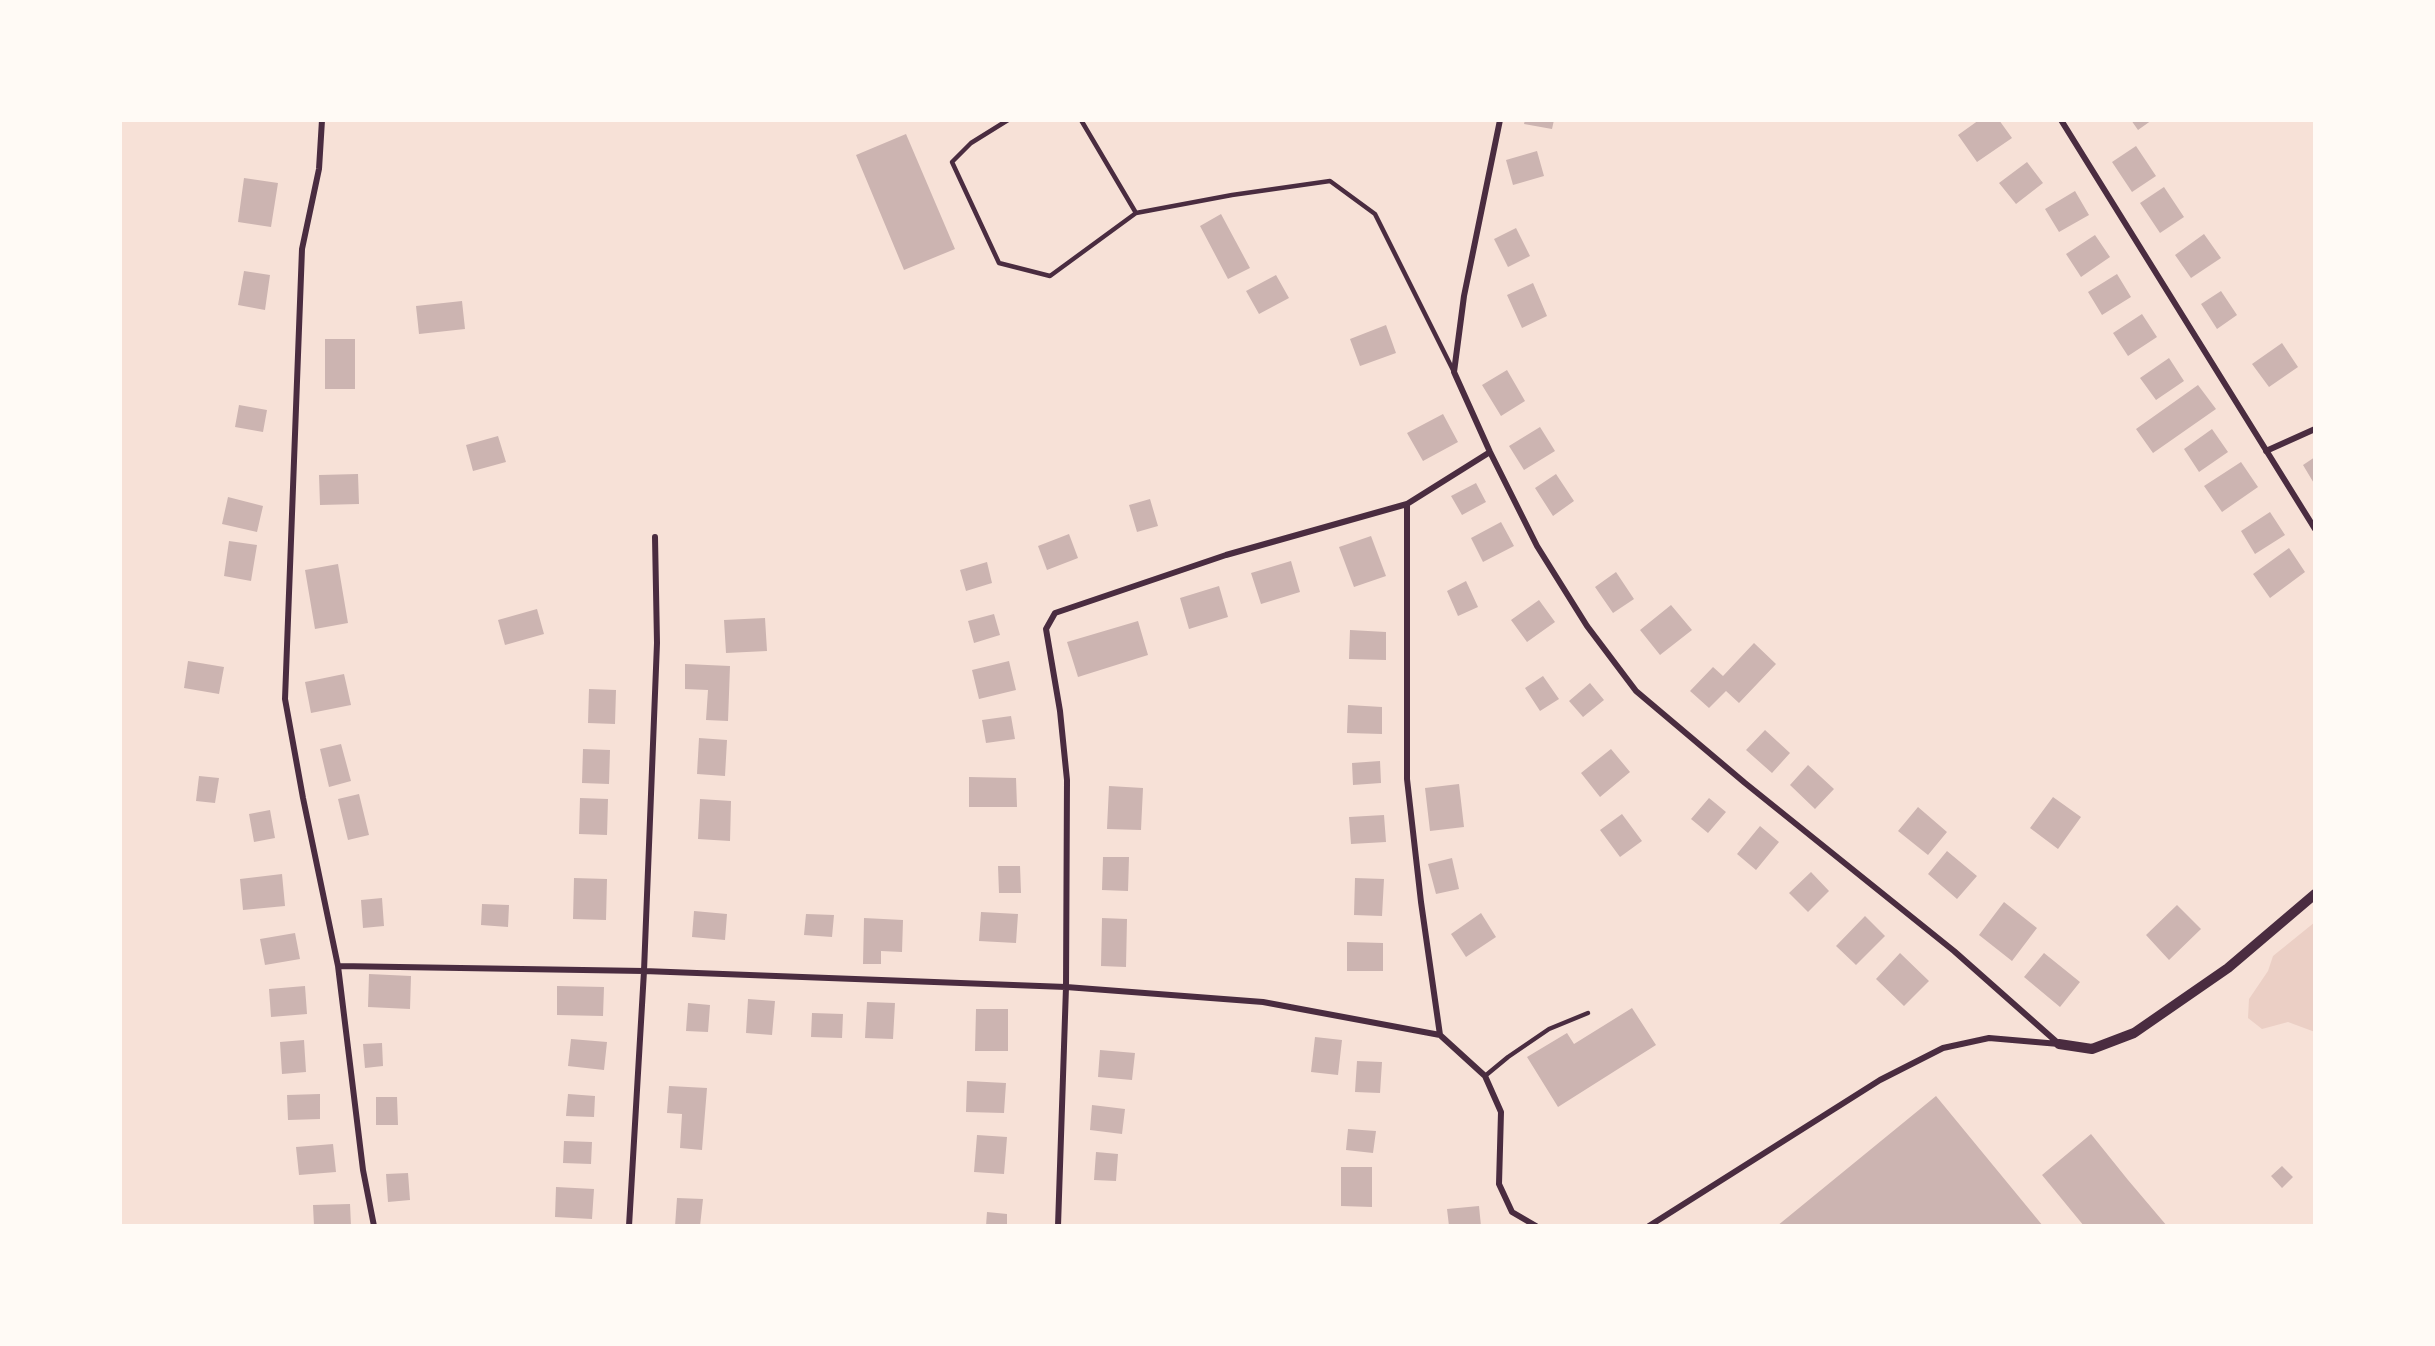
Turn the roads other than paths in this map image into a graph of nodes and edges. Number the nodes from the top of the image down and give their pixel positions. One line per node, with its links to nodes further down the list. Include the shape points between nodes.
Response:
1 (322, 120): 15 (street, via 319,169 302,249 285,699)
2 (1008, 120): 6 (lane, via 970,143 952,162 999,263 1050,276)
3 (1081, 120): 6 (lane)
4 (1500, 120): 7 (street, via 1464,296)
5 (2061, 120): 9 (street)
6 (1136, 213): 7 (lane, via 1330,181 1375,214)
7 (1454, 372): 10 (street)
8 (2315, 429): 9 (street)
9 (2266, 451): 12 (street)
10 (1490, 452): 11 (street); 20 (street, via 1537,546 1587,626 1636,691 1954,951)
11 (1407, 504): 17 (street, via 1226,555 1055,613 1046,629 1060,711 1066,780); 19 (street, via 1407,779)
12 (2315, 529)
13 (655, 537): 16 (street, via 657,643)
14 (2315, 894): 20 (street, via 2228,968 2134,1033 2092,1049)
15 (338, 966): 16 (street); 22 (street, via 363,1170)
16 (644, 971): 17 (street); 23 (street)
17 (1066, 987): 19 (street, via 1263,1002); 24 (street)
18 (1588, 1013): 21 (lane, via 1549,1029)
19 (1440, 1035): 21 (street)
20 (2059, 1044): 26 (street, via 1989,1038 1943,1048 1880,1080)
21 (1485, 1076): 25 (street, via 1501,1112 1499,1184 1512,1212)
22 (374, 1226)
23 (629, 1226)
24 (1058, 1226)
25 (1536, 1226)
26 (1649, 1226)

